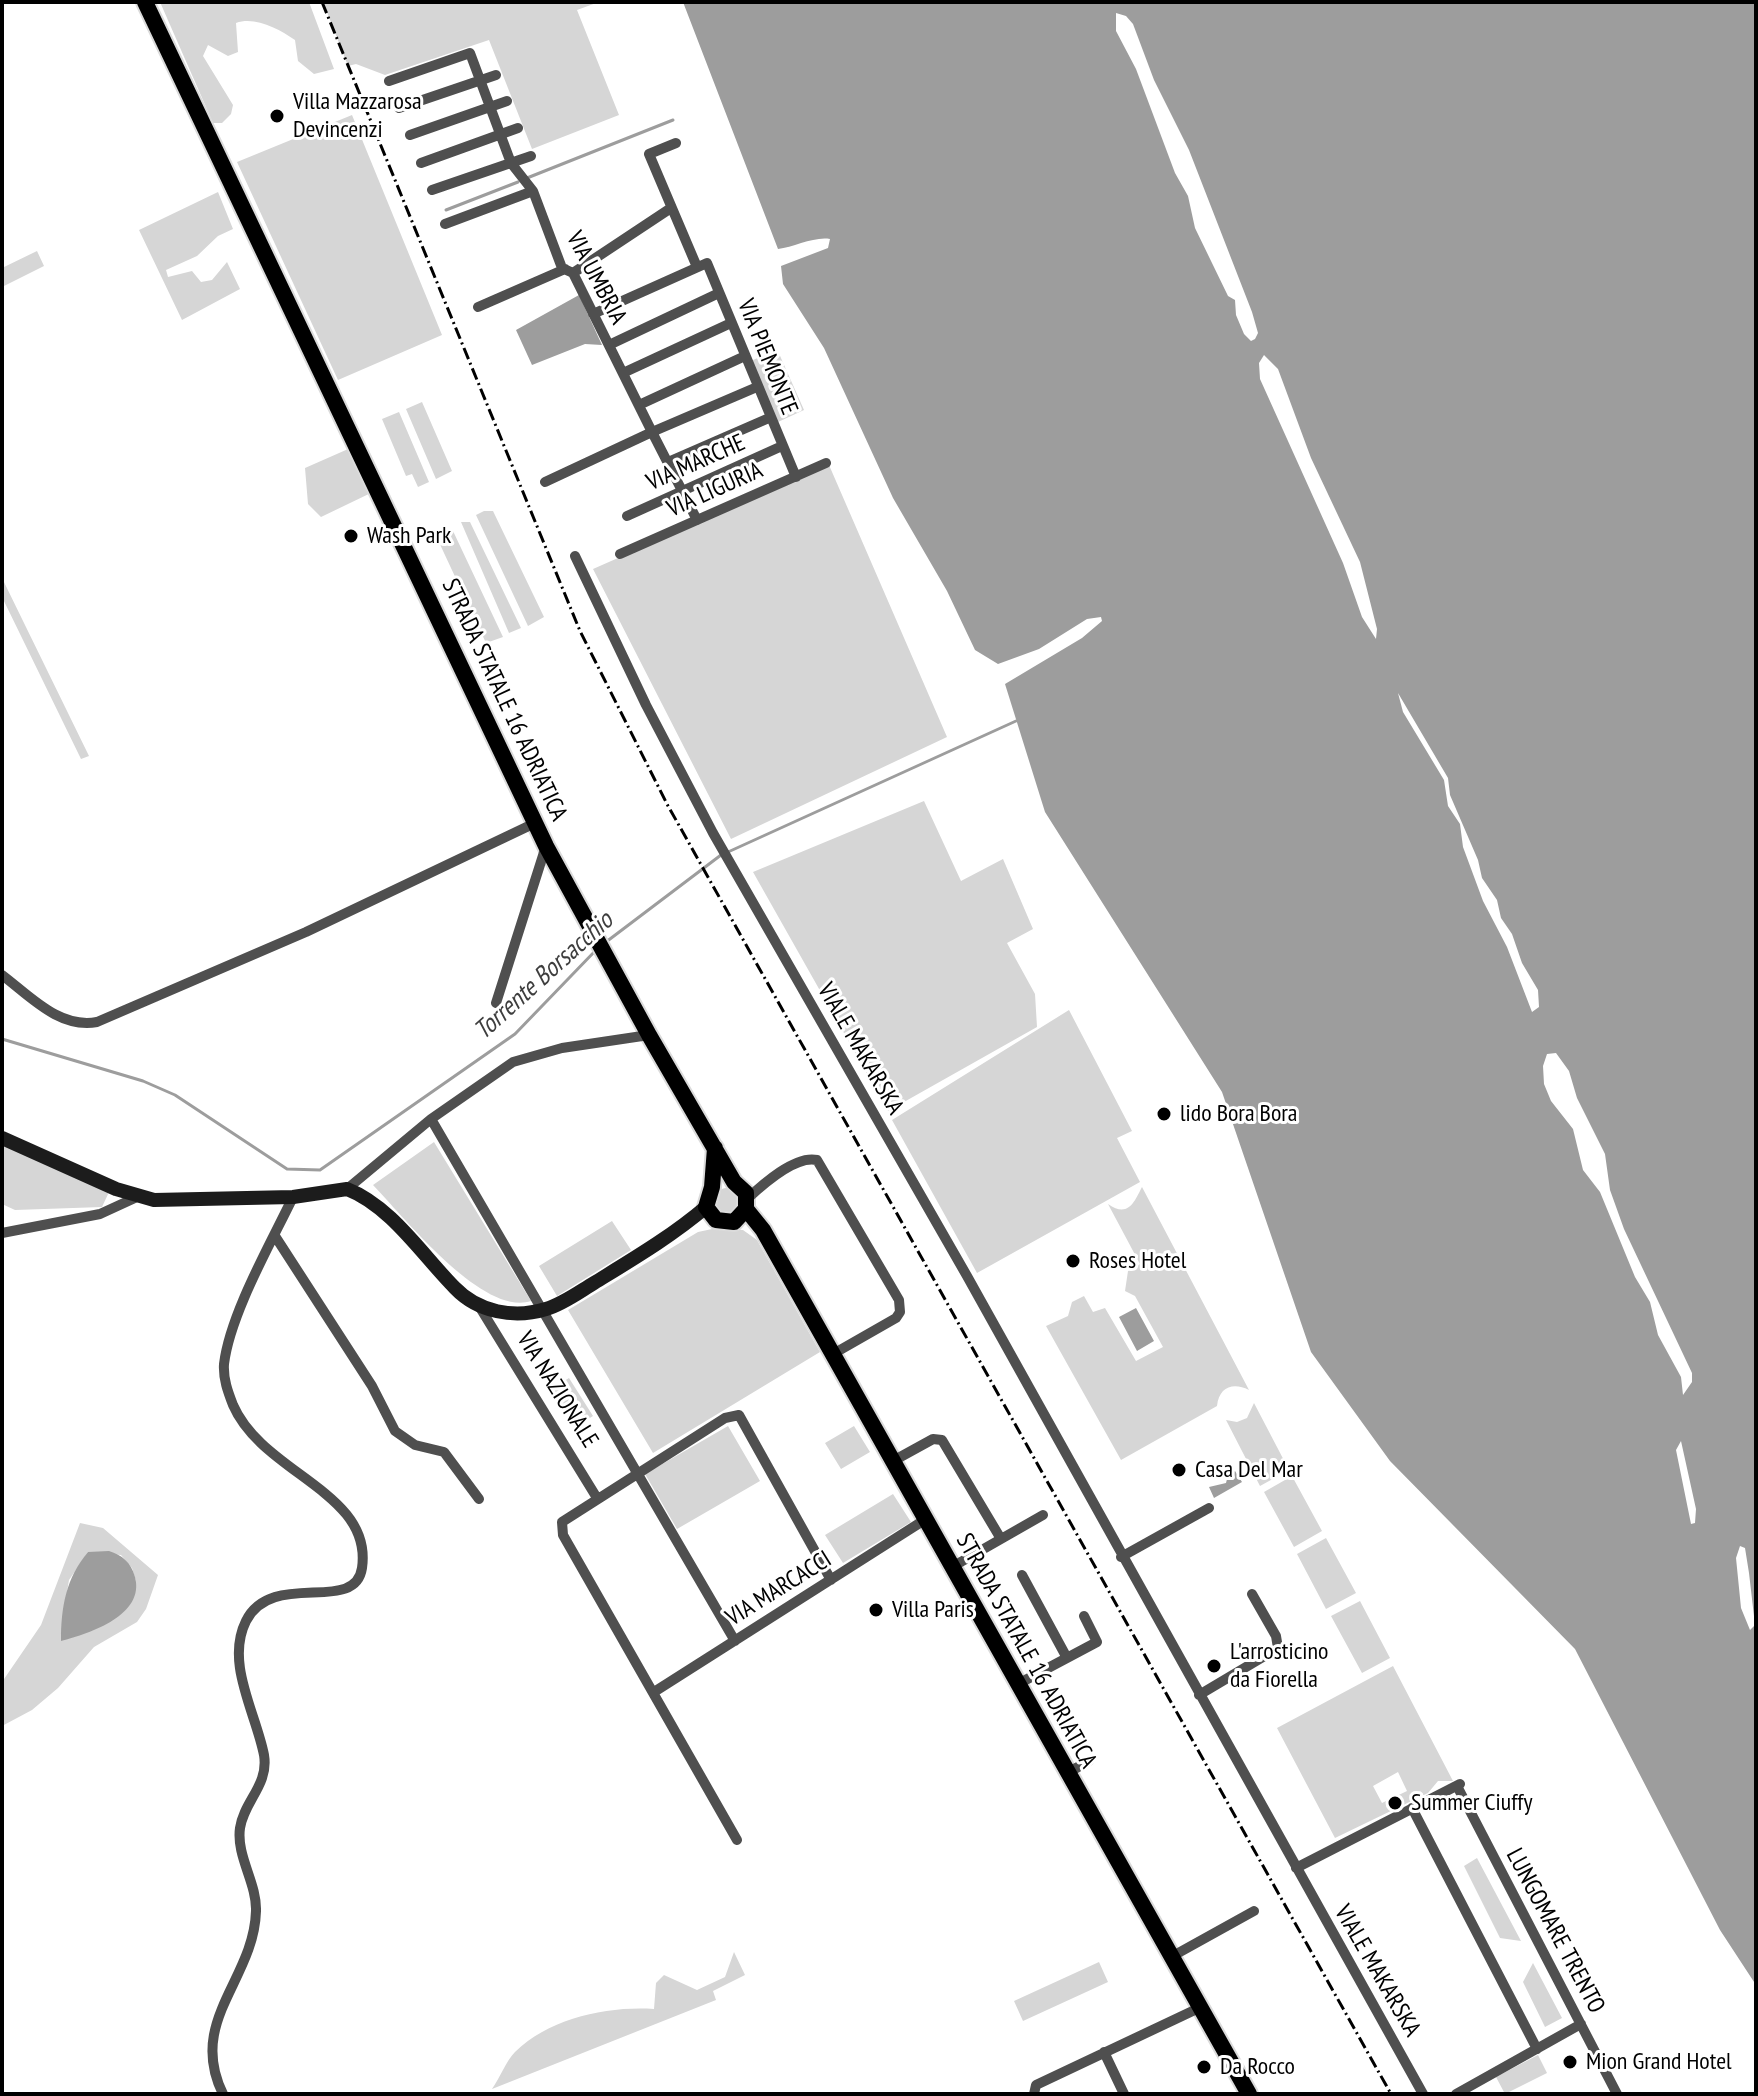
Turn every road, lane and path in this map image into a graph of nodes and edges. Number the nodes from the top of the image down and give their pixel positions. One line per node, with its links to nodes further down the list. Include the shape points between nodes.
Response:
1 (145, 2): 42 (main road, STRADA STATALE 16 ADRIATICA)
2 (496, 75): 4 (street)
3 (389, 81): 4 (street, VIA UMBRIA, via 470,53)
4 (479, 81): 6 (street, VIA UMBRIA); 7 (street)
5 (507, 101): 6 (street)
6 (489, 107): 9 (street, VIA UMBRIA); 10 (street)
7 (399, 108)
8 (518, 128): 9 (street)
9 (500, 134): 13 (street); 14 (street, VIA UMBRIA)
10 (410, 135)
11 (676, 143): 17 (street, via 649,154)
12 (531, 156): 14 (street)
13 (421, 163)
14 (511, 163): 15 (street); 16 (street, VIA UMBRIA)
15 (432, 190)
16 (533, 191): 18 (street); 20 (street, VIA UMBRIA)
17 (671, 208): 19 (street); 20 (street)
18 (445, 224)
19 (697, 267): 21 (street, VIA PIEMONTE, via 707,263); 23 (street)
20 (569, 271): 22 (street); 23 (street, VIA UMBRIA)
21 (719, 293): 24 (street, VIA PIEMONTE); 25 (street)
22 (478, 307)
23 (593, 314): 25 (street, VIA UMBRIA)
24 (731, 323): 26 (street, VIA PIEMONTE); 27 (street)
25 (609, 345): 27 (street, VIA UMBRIA)
26 (745, 356): 28 (street, VIA PIEMONTE); 29 (street)
27 (623, 373): 29 (street, VIA UMBRIA)
28 (757, 387): 30 (street, VIA PIEMONTE); 31 (street)
29 (639, 405): 31 (street, VIA UMBRIA)
30 (769, 418): 32 (street, VIA PIEMONTE); 33 (street)
31 (652, 432): 33 (street, VIA UMBRIA); 36 (street)
32 (782, 446): 35 (street, VIA PIEMONTE); 37 (street, VIA MARCHE)
33 (668, 462): 37 (street, VIA UMBRIA)
34 (826, 463): 35 (street, VIA LIGURIA)
35 (796, 477): 39 (street, VIA LIGURIA)
36 (545, 482)
37 (682, 491): 38 (street, VIA MARCHE); 39 (street, VIA UMBRIA)
38 (627, 516)
39 (697, 520): 40 (street, VIA LIGURIA)
40 (620, 554)
41 (575, 556): 69 (street, VIALE MAKARSKA, via 713,833)
42 (535, 823): 43 (main road, STRADA STATALE 16 ADRIATICA); 44 (street, via 318,927 102,1021 80,1024 62,1018)
43 (546, 846): 45 (street); 46 (main road, STRADA STATALE 16 ADRIATICA)
44 (2, 975)
45 (496, 1003)
46 (649, 1035): 47 (street, via 521,1059); 49 (main road, STRADA STATALE 16 ADRIATICA)
47 (431, 1119): 51 (street); 59 (street, VIA NAZIONALE)
48 (2, 1138): 52 (street)
49 (715, 1148): 50 (main road); 54 (main road, STRADA STATALE 16 ADRIATICA)
50 (712, 1187): 54 (main road, via 722,1181); 55 (main road)
51 (347, 1189): 53 (street); 58 (street, VIA NAZIONALE, via 392,1221 457,1291)
52 (137, 1197): 53 (street); 56 (street, via 100,1214)
53 (293, 1197): 57 (street)
54 (742, 1199): 55 (main road, via 728,1223); 60 (main road, STRADA STATALE 16 ADRIATICA); 60 (street, via 806,1159 819,1162 900,1303 896,1318)
55 (711, 1213): 59 (street, VIA NAZIONALE)
56 (2, 1233)
57 (275, 1236): 64 (street, via 395,1431 419,1447 444,1452); 92 (street, via 228,1345 226,1387 261,1446 349,1514 360,1538 362,1562 357,1581 345,1590 291,1592 266,1599 241,1634 240,1665 265,1771 240,1830 256,1900 255,1923 210,2047)
58 (479, 1306): 59 (street, VIA NAZIONALE, via 504,1312); 63 (street, VIA NAZIONALE)
59 (543, 1310): 62 (street, VIA NAZIONALE)
60 (833, 1354): 61 (main road, STRADA STATALE 16 ADRIATICA)
61 (893, 1461): 67 (main road, STRADA STATALE 16 ADRIATICA); 68 (street, via 933,1439 942,1440)
62 (638, 1472): 63 (street); 72 (street, via 725,1418 741,1417); 75 (street, VIA NAZIONALE)
63 (597, 1498): 78 (street, via 566,1517 561,1531)
64 (479, 1499)
65 (1209, 1508): 69 (street)
66 (1043, 1515): 68 (street)
67 (926, 1519): 70 (main road, STRADA STATALE 16 ADRIATICA); 72 (street, VIA MARCACCI)
68 (1001, 1539): 70 (street)
69 (1121, 1557): 79 (street, VIALE MAKARSKA)
70 (952, 1567): 77 (main road, STRADA STATALE 16 ADRIATICA)
71 (1022, 1575): 76 (street)
72 (831, 1580): 75 (street, VIA MARCACCI)
73 (1252, 1594): 79 (street, via 1278,1648)
74 (1084, 1616): 76 (street, via 1097,1642)
75 (735, 1641): 78 (street, VIA MARCACCI)
76 (1067, 1658): 77 (street)
77 (1018, 1684): 81 (main road, STRADA STATALE 16 ADRIATICA, via 1020,1703)
78 (654, 1692): 83 (street)
79 (1199, 1695): 84 (street, VIALE MAKARSKA)
80 (1089, 1761): 81 (street)
81 (1067, 1773): 86 (main road, STRADA STATALE 16 ADRIATICA)
82 (1412, 1808): 84 (street); 88 (street, LUNGOMARE TRENTO, via 1458,1785); 89 (street)
83 (737, 1840)
84 (1296, 1868): 95 (street, VIALE MAKARSKA)
85 (1254, 1911): 86 (street)
86 (1171, 1957): 87 (main road, STRADA STATALE 16 ADRIATICA)
87 (1199, 2008): 90 (street); 94 (main road, STRADA STATALE 16 ADRIATICA)
88 (1581, 2024): 89 (street); 97 (street, LUNGOMARE TRENTO)
89 (1537, 2049): 96 (street)
90 (1104, 2052): 91 (street); 93 (street)
91 (1033, 2092)
92 (223, 2094)
93 (1124, 2094)
94 (1249, 2094)
95 (1423, 2094)
96 (1456, 2094)
97 (1617, 2094)

